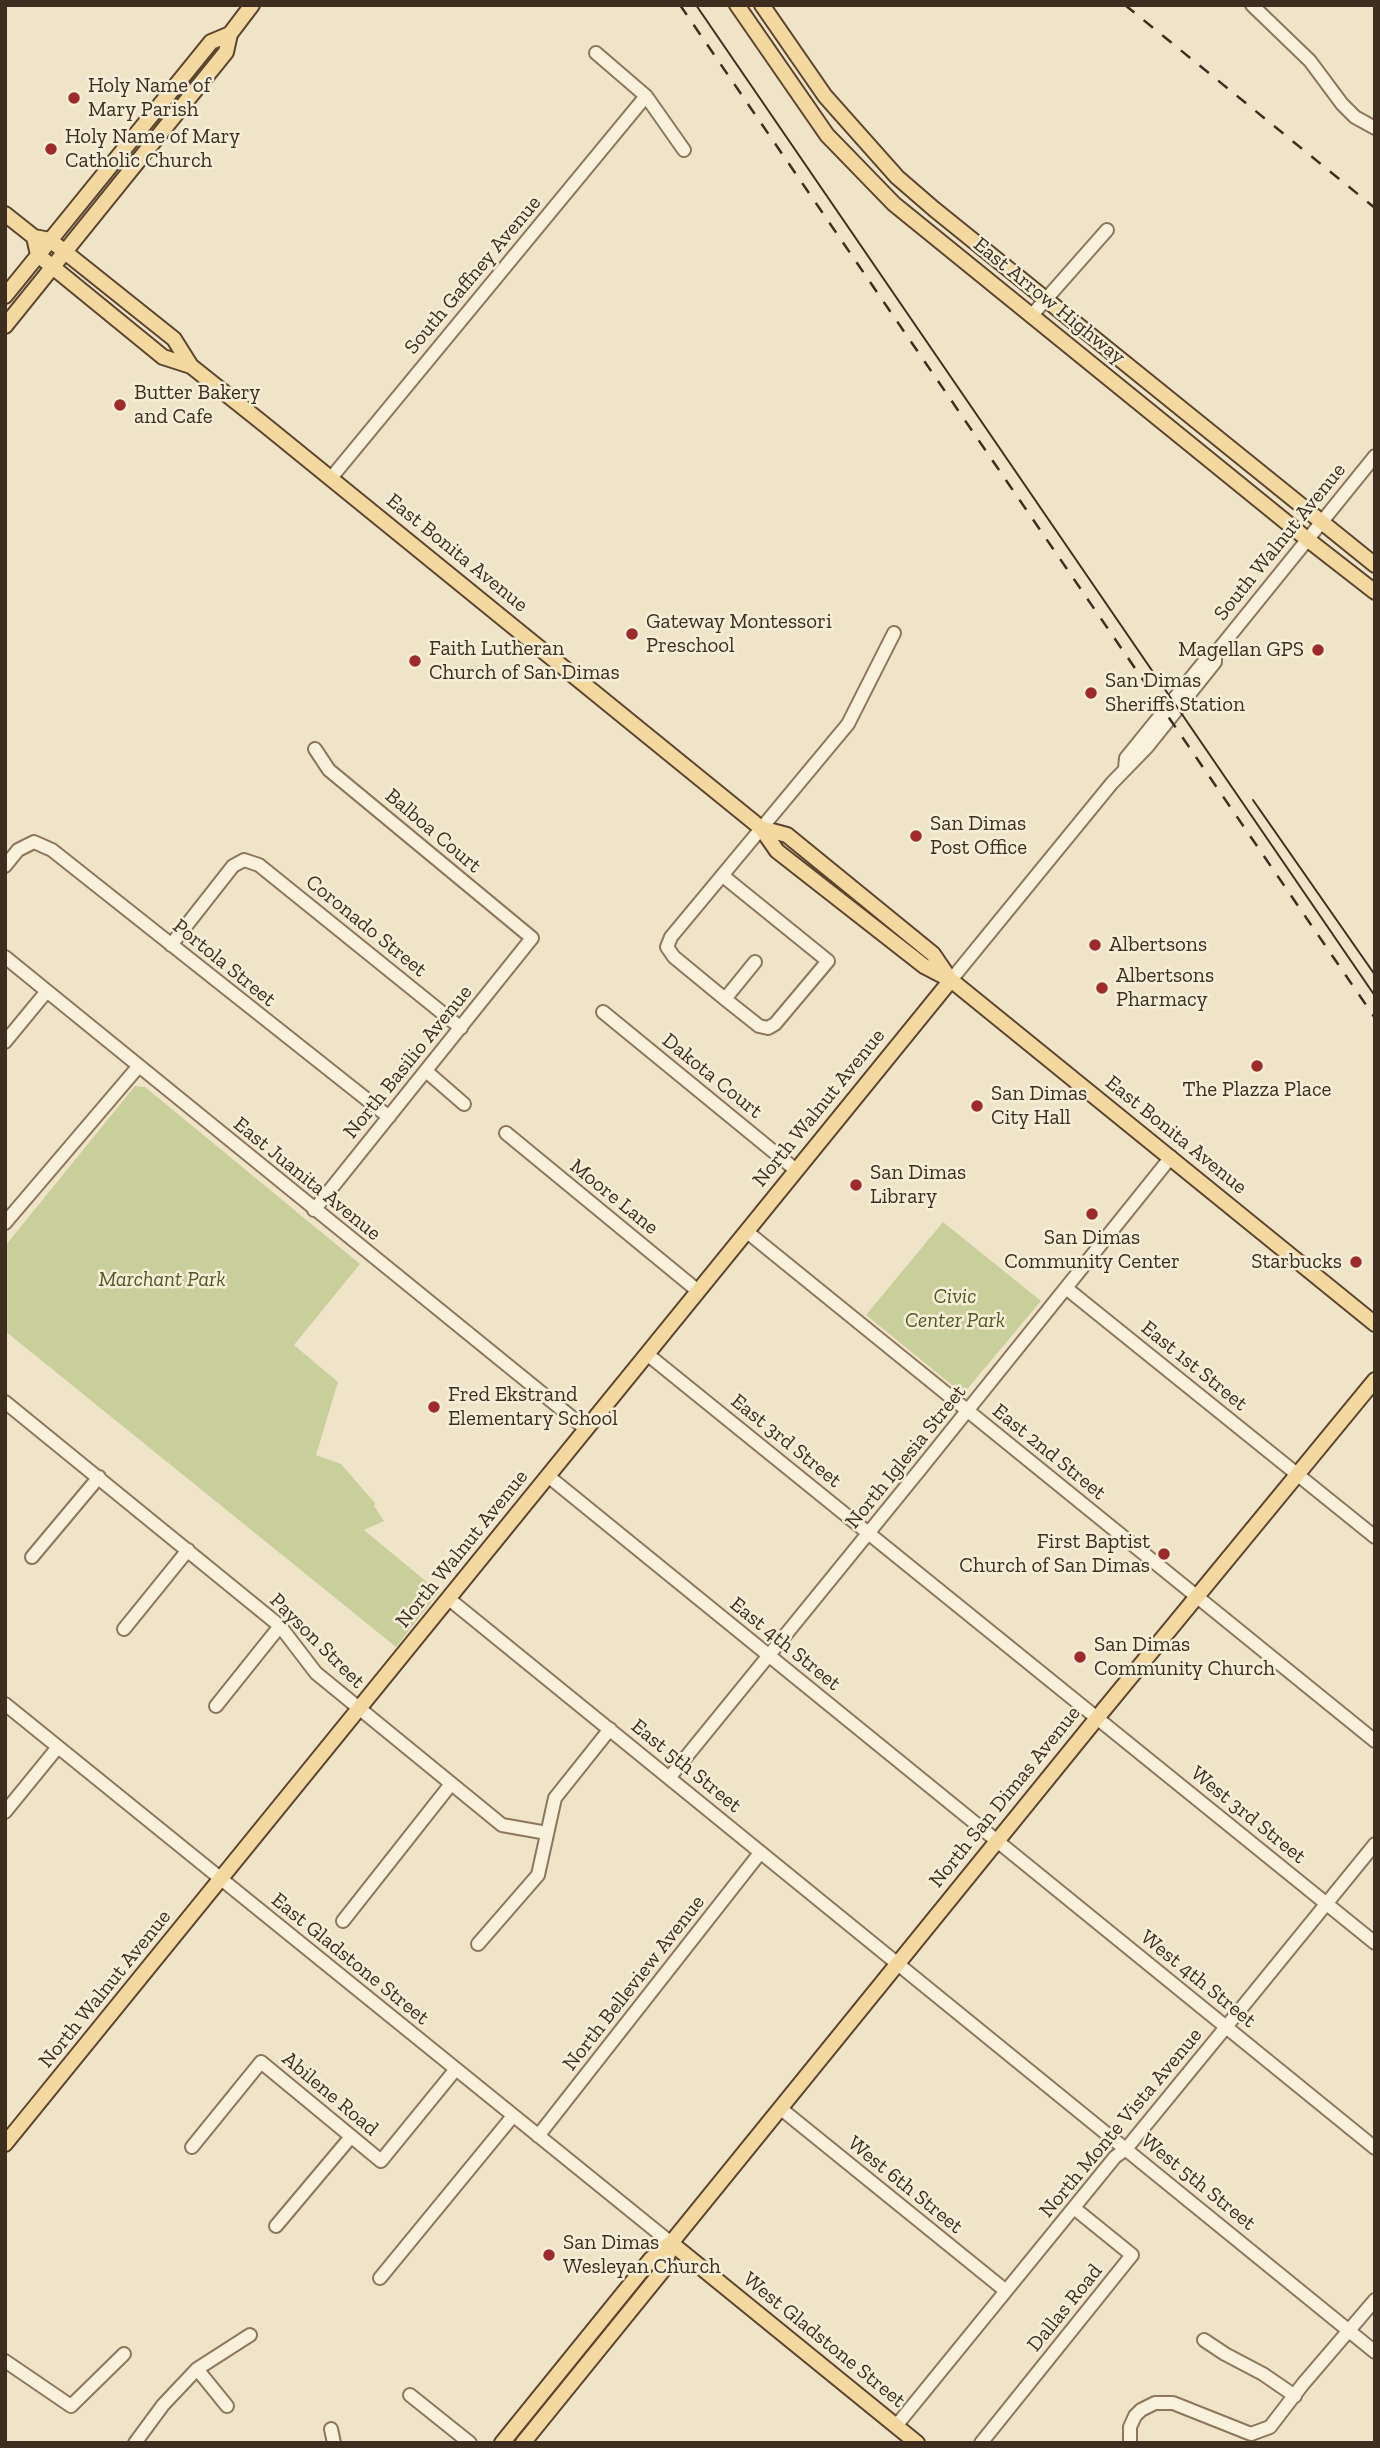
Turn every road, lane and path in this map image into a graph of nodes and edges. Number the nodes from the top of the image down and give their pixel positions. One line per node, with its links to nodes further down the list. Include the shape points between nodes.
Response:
1 (252, 5): 5 (main road)
2 (737, 5): 19 (main road, East Arrow Highway, via 827,135 864,175)
3 (762, 5): 18 (main road, East Arrow Highway, via 825,96 897,177)
4 (1260, 8): 8 (street, via 1310,61 1342,104)
5 (230, 34): 13 (main road, via 211,41); 14 (main road, via 226,52)
6 (596, 53): 7 (street)
7 (646, 96): 9 (street); 23 (street, South Gaffney Avenue)
8 (1375, 128)
9 (684, 150)
10 (5, 214): 12 (main road, East Bonita Avenue)
11 (1107, 230): 18 (street)
12 (34, 237): 13 (main road, East Bonita Avenue); 15 (main road)
13 (50, 240): 14 (main road, East Bonita Avenue); 15 (main road)
14 (65, 252): 16 (main road); 21 (main road, East Bonita Avenue, via 174,339)
15 (38, 255): 16 (main road, East Bonita Avenue); 17 (main road)
16 (54, 266): 20 (main road); 21 (main road, East Bonita Avenue, via 163,357)
17 (5, 296)
18 (1046, 299): 19 (street); 24 (main road, East Arrow Highway)
19 (1032, 315): 25 (main road, East Arrow Highway)
20 (5, 326)
21 (191, 366): 23 (main road, East Bonita Avenue)
22 (1375, 456): 24 (street, South Walnut Avenue)
23 (331, 478): 30 (main road, East Bonita Avenue)
24 (1321, 521): 25 (street, South Walnut Avenue); 26 (main road, East Arrow Highway)
25 (1307, 539): 27 (main road, East Arrow Highway); 37 (street, South Walnut Avenue)
26 (1375, 565)
27 (1375, 592)
28 (894, 633): 30 (street, via 848,724)
29 (315, 749): 33 (street, Balboa Court, via 329,770)
30 (761, 828): 32 (street); 37 (main road, East Bonita Avenue, via 777,851 924,966)
31 (5, 866): 34 (street, Portola Street, via 18,850 34,842 52,850)
32 (723, 876): 39 (street, via 667,947); 39 (street, via 828,961 768,1028)
33 (532, 938): 41 (street, North Basilio Avenue)
34 (171, 945): 41 (street, Coronado Street, via 233,866 244,860 259,865); 46 (street, Portola Street)
35 (5, 957): 38 (street, East Juanita Avenue)
36 (755, 962): 39 (street)
37 (951, 980): 48 (main road, East Bonita Avenue); 49 (main road, North Walnut Avenue)
38 (47, 991): 42 (street); 43 (street, East Juanita Avenue)
39 (725, 999)
40 (603, 1012): 49 (street, Dakota Court)
41 (461, 1028): 44 (street, North Basilio Avenue)
42 (5, 1042)
43 (138, 1067): 50 (street, East Juanita Avenue); 51 (street)
44 (426, 1071): 45 (street); 46 (street, North Basilio Avenue)
45 (464, 1104)
46 (389, 1117): 50 (street, North Basilio Avenue)
47 (506, 1133): 54 (street, Moore Lane)
48 (1171, 1157): 53 (street, North Iglesia Street); 55 (main road, East Bonita Avenue)
49 (796, 1170): 52 (main road, North Walnut Avenue)
50 (314, 1210): 60 (street, East Juanita Avenue)
51 (5, 1223)
52 (746, 1231): 54 (main road, North Walnut Avenue); 59 (street, East 2nd Street)
53 (1066, 1288): 59 (street, North Iglesia Street); 61 (street, East 1st Street)
54 (698, 1291): 56 (main road, North Walnut Avenue)
55 (1375, 1324)
56 (647, 1354): 60 (main road, North Walnut Avenue); 64 (street, East 3rd Street)
57 (1375, 1380): 61 (main road, North San Dimas Avenue)
58 (6, 1406): 63 (street, Payson Street)
59 (968, 1411): 64 (street, North Iglesia Street); 68 (street, East 2nd Street)
60 (586, 1429): 62 (main road, North Walnut Avenue)
61 (1297, 1474): 65 (street, East 1st Street); 68 (main road, North San Dimas Avenue)
62 (548, 1476): 69 (main road, North Walnut Avenue); 72 (street, East 4th Street)
63 (99, 1477): 66 (street, Payson Street); 67 (street)
64 (869, 1533): 72 (street, North Iglesia Street); 76 (street, East 3rd Street)
65 (1375, 1537)
66 (188, 1550): 70 (street, Payson Street); 71 (street)
67 (32, 1557)
68 (1197, 1598): 76 (main road, North San Dimas Avenue); 78 (street, East 2nd Street)
69 (449, 1599): 75 (main road, North Walnut Avenue); 77 (street, East 5th Street)
70 (280, 1626): 74 (street); 75 (street, Payson Street, via 316,1674)
71 (124, 1629)
72 (770, 1656): 80 (street, North Iglesia Street); 84 (street, East 4th Street)
73 (5, 1704): 79 (street, East Gladstone Street)
74 (216, 1706)
75 (359, 1710): 81 (street, Payson Street); 87 (main road, North Walnut Avenue)
76 (1097, 1718): 84 (main road, North San Dimas Avenue); 88 (street, West 3rd Street)
77 (610, 1729): 80 (street, East 5th Street); 83 (street, via 555,1798)
78 (1375, 1741)
79 (58, 1746): 82 (street); 87 (street, East Gladstone Street)
80 (669, 1778): 86 (street, East 5th Street)
81 (451, 1784): 83 (street, Payson Street, via 502,1825); 89 (street)
82 (5, 1812)
83 (547, 1833): 91 (street, via 538,1875)
84 (997, 1842): 92 (main road, North San Dimas Avenue); 93 (street, West 4th Street)
85 (1375, 1844): 88 (street, North Monte Vista Avenue)
86 (760, 1853): 92 (street, East 5th Street); 97 (street, North Belleview Avenue)
87 (222, 1879): 94 (street, East Gladstone Street); 99 (main road, North Walnut Avenue)
88 (1326, 1904): 90 (street, West 3rd Street); 93 (street, North Monte Vista Avenue)
89 (343, 1921)
90 (1375, 1943)
91 (478, 1944)
92 (898, 1965): 95 (main road, North San Dimas Avenue); 102 (street, West 5th Street)
93 (1226, 2027): 101 (street, West 4th Street); 102 (street, North Monte Vista Avenue)
94 (456, 2069): 96 (street, East Gladstone Street); 98 (street, Abilene Road, via 381,2161)
95 (780, 2108): 105 (main road, North San Dimas Avenue); 107 (street, West 6th Street)
96 (513, 2116): 97 (street, East Gladstone Street); 106 (street)
97 (538, 2136): 105 (street, East Gladstone Street)
98 (351, 2138): 100 (street, Abilene Road, via 261,2062); 104 (street)
99 (5, 2144)
100 (192, 2147)
101 (1375, 2148)
102 (1126, 2149): 103 (street, North Monte Vista Avenue); 109 (street, West 5th Street)
103 (1074, 2208): 107 (street, North Monte Vista Avenue); 127 (street, Dallas Road, via 1132,2255)
104 (276, 2226)
105 (671, 2244): 119 (main road, West Gladstone Street); 124 (main road, North San Dimas Avenue, via 651,2259); 125 (main road, North San Dimas Avenue, via 664,2269)
106 (380, 2278)
107 (1006, 2291): 119 (street, North Monte Vista Avenue)
108 (1375, 2300): 109 (street)
109 (1349, 2332): 112 (street, West 5th Street); 117 (street)
110 (250, 2335): 115 (street)
111 (1204, 2340): 117 (street)
112 (1375, 2352)
113 (124, 2354): 114 (street, via 71,2406)
114 (5, 2361)
115 (197, 2370): 118 (street); 121 (street)
116 (410, 2395): 123 (street)
117 (1295, 2396): 128 (street, via 1270,2427 1251,2434 1173,2403 1155,2403 1135,2416)
118 (227, 2406)
119 (897, 2426): 126 (main road, West Gladstone Street)
120 (331, 2428): 122 (street)
121 (135, 2443)
122 (334, 2443)
123 (470, 2443)
124 (502, 2443)
125 (523, 2443)
126 (917, 2443)
127 (981, 2443)
128 (1130, 2443)

